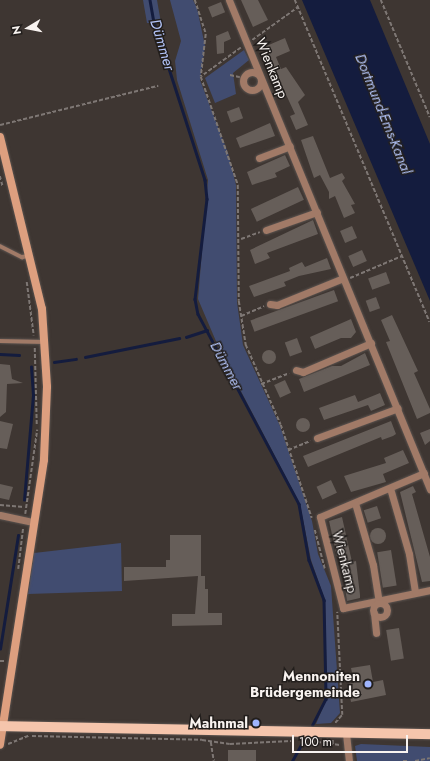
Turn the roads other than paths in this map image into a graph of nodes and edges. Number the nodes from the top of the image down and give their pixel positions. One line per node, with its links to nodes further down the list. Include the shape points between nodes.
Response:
1 (230, 0): 2 (street, Wienkamp)
2 (260, 77): 2 (street, via 259,87 253,90 244,84 244,78 252,72); 4 (street, Wienkamp)
3 (0, 137): 9 (main road)
4 (290, 146): 5 (street); 6 (street, Wienkamp)
5 (259, 158)
6 (317, 212): 7 (street); 10 (street, Wienkamp)
7 (266, 230)
8 (0, 246): 9 (lane, via 22,257)
9 (32, 256): 13 (main road)
10 (344, 279): 11 (street, via 277,305); 14 (street, Wienkamp)
11 (270, 304)
12 (0, 341): 13 (lane)
13 (46, 342): 23 (main road, via 47,430)
14 (371, 343): 15 (street, via 303,372); 16 (street, Wienkamp)
15 (296, 370)
16 (398, 408): 17 (street); 18 (street, Wienkamp)
17 (317, 438)
18 (424, 473): 19 (street, Wienkamp); 20 (street)
19 (390, 488): 21 (street, Wienkamp); 25 (street, via 409,554)
20 (430, 489)
21 (355, 503): 26 (street, Wienkamp, via 373,565); 26 (street, Wienkamp, via 320,518 329,554 337,572 343,608)
22 (0, 515): 23 (street)
23 (33, 522): 29 (main road)
24 (430, 590): 25 (street)
25 (415, 593): 26 (street)
26 (379, 603): 27 (street, via 373,608); 27 (street, via 386,607 386,615 380,617)
27 (374, 613): 28 (street)
28 (376, 633)
29 (2, 726): 31 (main road, via 333,733); 32 (main road)
30 (430, 734): 31 (main road)
31 (347, 738): 33 (street)
32 (0, 745)
33 (349, 761)

